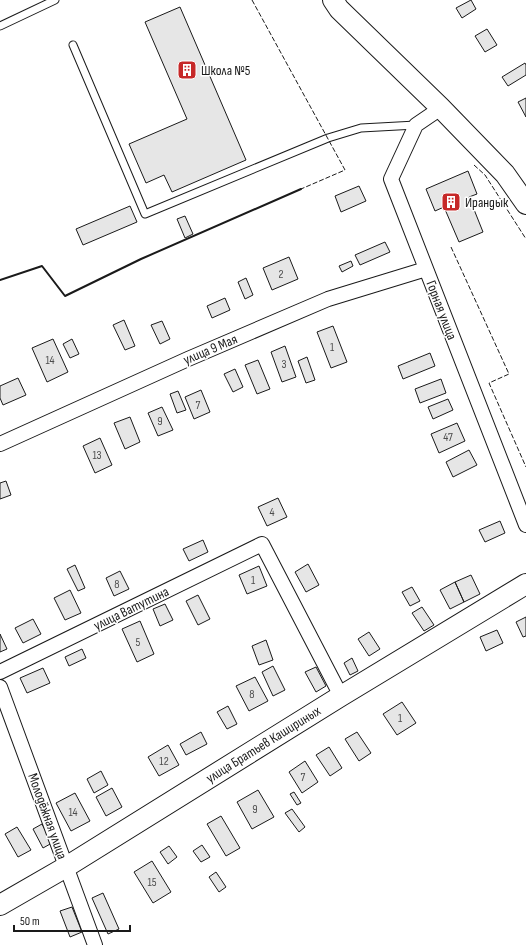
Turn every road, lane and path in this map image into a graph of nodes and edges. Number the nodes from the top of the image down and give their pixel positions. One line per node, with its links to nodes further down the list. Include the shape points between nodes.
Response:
1 (55, 0): 3 (lane)
2 (333, 0): 5 (street)
3 (0, 26)
4 (73, 45): 6 (lane, via 145,214 328,138 361,128)
5 (441, 108): 6 (street); 7 (street, via 506,174)
6 (416, 125): 8 (street, Горная улица, via 391,179)
7 (526, 204)
8 (426, 269): 9 (street, улица 9 Мая, via 328,299 188,358); 10 (street, Горная улица)
9 (0, 444)
10 (526, 525)
11 (526, 584): 14 (street, улица Братьев Кашириных)
12 (0, 672): 14 (street, улица Ватутина, via 262,544)
13 (0, 687): 15 (street, Молодёжная улица)
14 (341, 696): 15 (street, улица Братьев Кашириных)
15 (66, 867): 16 (street, улица Братьев Кашириных); 17 (street, Молодёжная улица)
16 (0, 905)
17 (95, 945)

